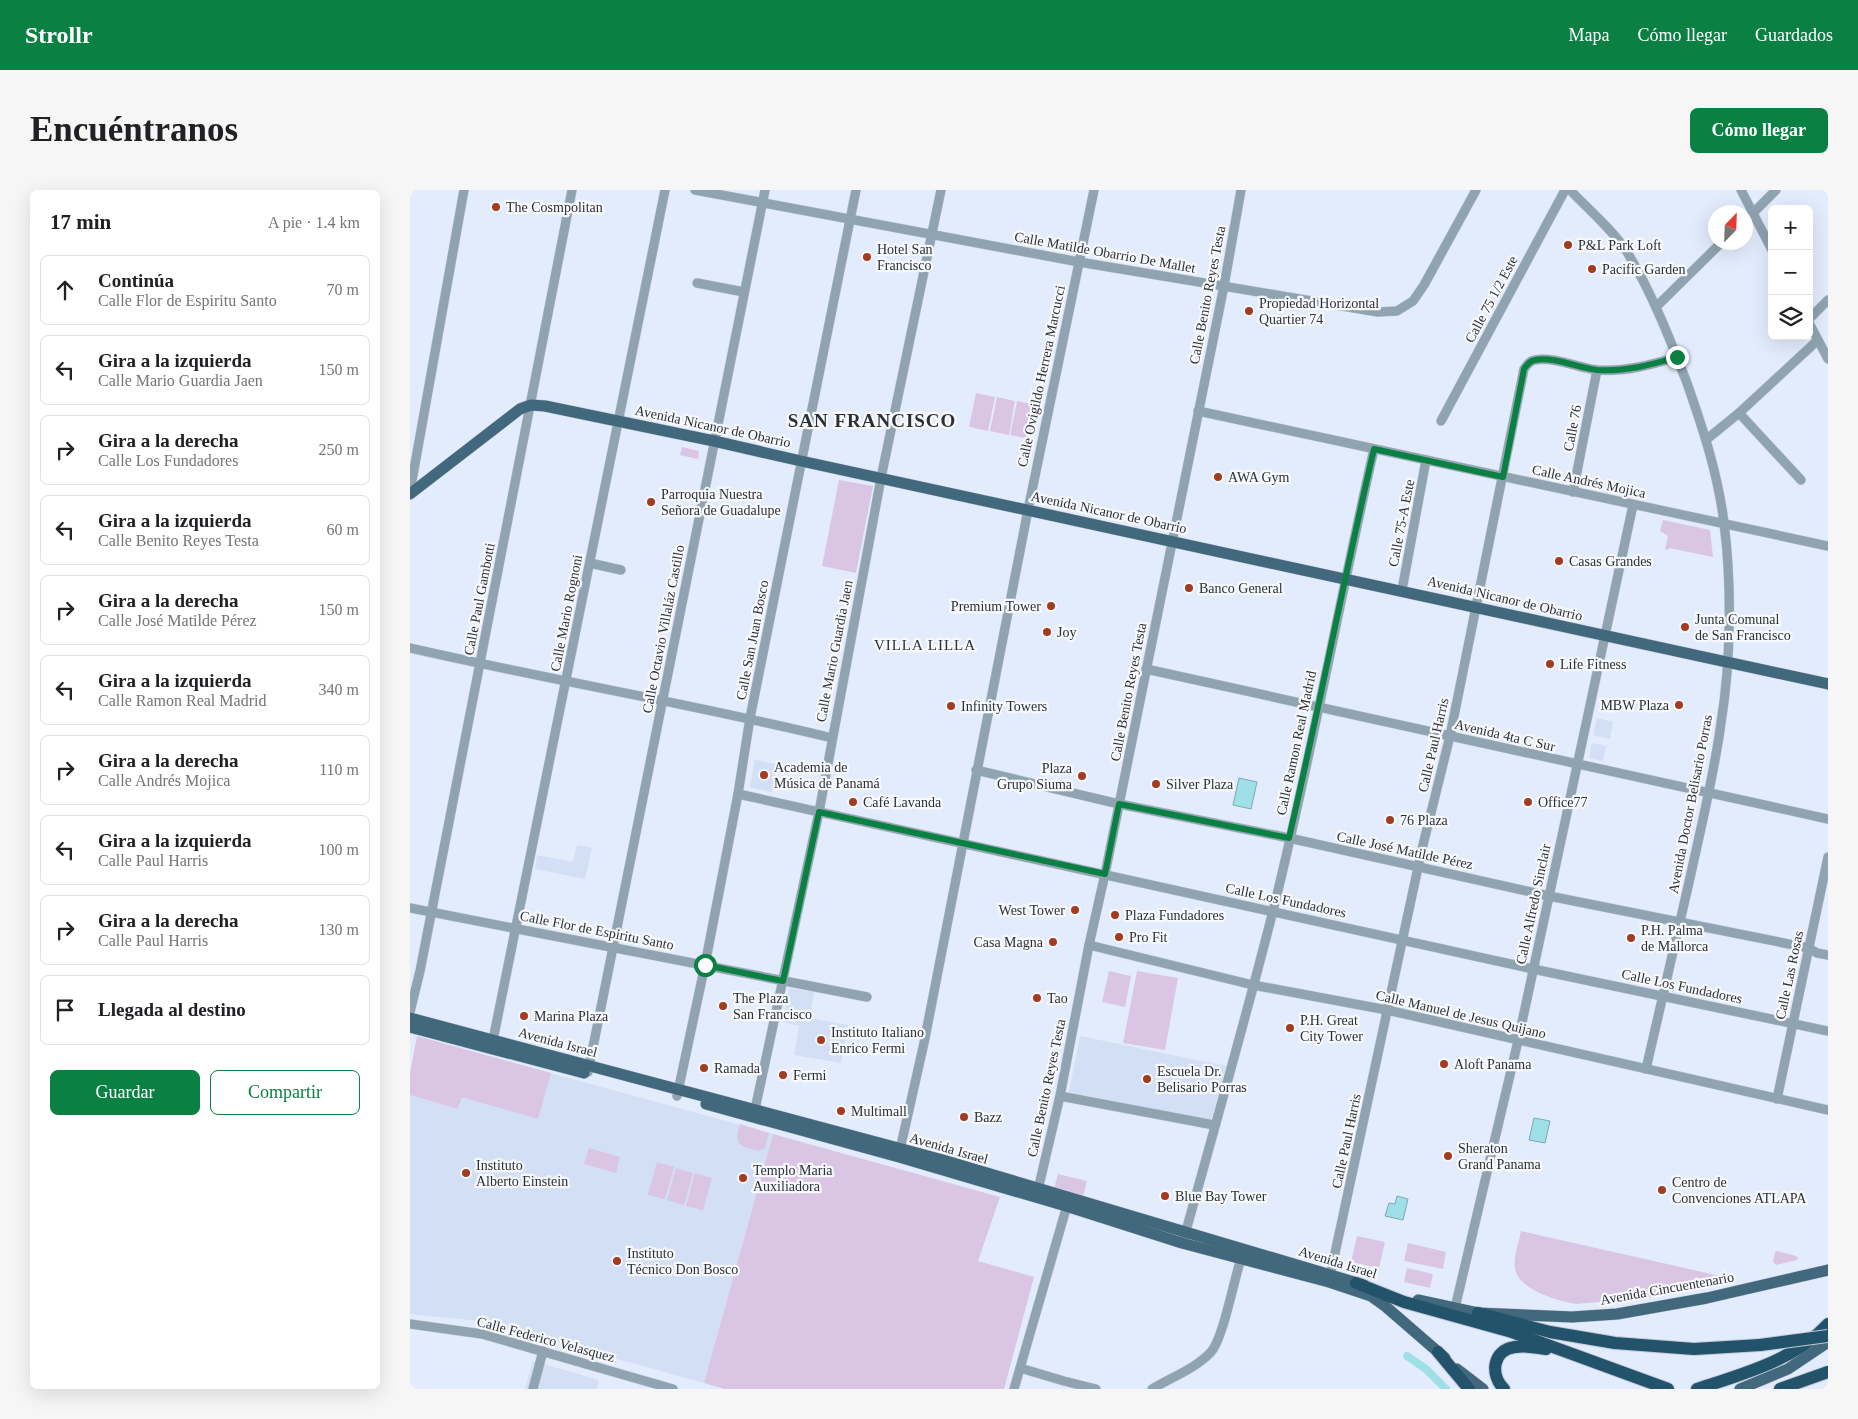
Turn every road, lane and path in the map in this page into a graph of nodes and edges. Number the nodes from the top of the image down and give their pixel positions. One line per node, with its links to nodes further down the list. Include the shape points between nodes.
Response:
1 (464, 190): 48 (street)
2 (572, 190): 34 (street, Calle Paul Gambotti)
3 (665, 190): 37 (street, Calle Mario Rognoni)
4 (695, 190): 15 (street, Calle Matilde Obarrio De Mallet)
5 (765, 190): 15 (street, Calle Octavio Villaláz Castillo)
6 (856, 190): 18 (street, Calle San Juan Bosco)
7 (941, 190): 19 (street, Calle Mario Guardia Jaen)
8 (1094, 190): 22 (street, Calle Ovigildo Herrera Marcucci)
9 (1241, 190): 24 (street, Calle Benito Reyes Testa)
10 (1476, 190): 24 (street, Calle Matilde Obarrio De Mallet, via 1424,285 1413,301 1397,310 1378,312)
11 (1566, 190): 38 (street, Calle 75 1/2 Este)
12 (1570, 190): 27 (street, Avenida Doctor Belisario Porras, via 1626,252)
13 (1741, 190): 16 (street)
14 (1776, 190): 17 (street)
15 (762, 203): 18 (street, Calle Matilde Obarrio De Mallet); 25 (street, Calle Octavio Villaláz Castillo)
16 (1749, 205)
17 (1753, 213): 20 (street)
18 (850, 219): 19 (street, Calle Matilde Obarrio De Mallet); 43 (street, Calle San Juan Bosco)
19 (932, 234): 22 (street, Calle Matilde Obarrio De Mallet); 45 (street, Calle Mario Guardia Jaen)
20 (1768, 242)
21 (1714, 250): 27 (street)
22 (1079, 262): 24 (street, Calle Matilde Obarrio De Mallet); 50 (street, Calle Ovigildo Herrera Marcucci)
23 (697, 283): 25 (street)
24 (1224, 286): 35 (street, Calle Benito Reyes Testa)
25 (744, 292): 40 (street, Calle Octavio Villaláz Castillo)
26 (1828, 300): 28 (street)
27 (1656, 307): 31 (street, Avenida Doctor Belisario Porras)
28 (1813, 315)
29 (1813, 331): 30 (street)
30 (1818, 340): 32 (street); 36 (street)
31 (1677, 357): 33 (street, Calle Paul Harris, via 1632,368); 39 (street, Avenida Doctor Belisario Porras)
32 (1828, 359)
33 (1597, 370): 44 (street, Calle Paul Harris, via 1546,360 1529,362 1524,369); 47 (street, Calle 76)
34 (531, 405): 37 (main road, Avenida Nicanor de Obarrio); 48 (main road, via 520,409); 62 (street, Calle Paul Gambotti)
35 (1198, 411): 41 (street, Calle Andrés Mojica); 52 (street, Calle Benito Reyes Testa)
36 (1738, 413): 39 (street); 46 (street)
37 (619, 421): 40 (main road, Avenida Nicanor de Obarrio); 54 (street, Calle Mario Rognoni)
38 (1441, 421)
39 (1707, 439): 51 (street, Avenida Doctor Belisario Porras)
40 (714, 441): 43 (main road, Avenida Nicanor de Obarrio); 66 (street, Calle Octavio Villaláz Castillo)
41 (1374, 449): 42 (street, Calle Andrés Mojica); 56 (street, Calle Ramon Real Madrid)
42 (1426, 460): 44 (street, Calle Andrés Mojica); 57 (street, Calle 75-A Este)
43 (801, 461): 45 (main road, Avenida Nicanor de Obarrio); 68 (street, Calle San Juan Bosco)
44 (1503, 477): 47 (street, Calle Andrés Mojica); 58 (street, Calle Paul Harris)
45 (881, 478): 50 (main road, Avenida Nicanor de Obarrio); 70 (street, Calle Mario Guardia Jaen)
46 (1801, 480)
47 (1573, 492): 49 (street, Calle Andrés Mojica)
48 (410, 493)
49 (1633, 505): 51 (street, Calle Andrés Mojica); 59 (street, Calle Alfredo Sinclair)
50 (1028, 510): 52 (main road, Avenida Nicanor de Obarrio); 72 (street, Calle Ovigildo Herrera Marcucci)
51 (1724, 524): 53 (street, Calle Andrés Mojica); 61 (street, Avenida Doctor Belisario Porras, via 1729,592)
52 (1172, 540): 56 (main road, Avenida Nicanor de Obarrio); 63 (street, Calle Benito Reyes Testa)
53 (1828, 546)
54 (590, 563): 55 (street); 64 (street, Calle Mario Rognoni)
55 (621, 570)
56 (1344, 578): 57 (main road, Avenida Nicanor de Obarrio); 67 (street, Calle Ramon Real Madrid)
57 (1402, 590): 58 (main road, Avenida Nicanor de Obarrio)
58 (1476, 607): 59 (main road, Avenida Nicanor de Obarrio); 69 (street, Calle Paul Harris)
59 (1604, 635): 61 (main road, Avenida Nicanor de Obarrio); 71 (street, Calle Alfredo Sinclair)
60 (410, 648): 62 (street)
61 (1727, 662): 65 (main road, Avenida Nicanor de Obarrio); 73 (street, Avenida Doctor Belisario Porras, via 1722,722)
62 (480, 664): 64 (street); 86 (street, Calle Paul Gambotti)
63 (1146, 669): 67 (street, Avenida 4ta C Sur); 75 (street, Calle Benito Reyes Testa)
64 (567, 682): 66 (street); 88 (street, Calle Mario Rognoni)
65 (1828, 684)
66 (663, 701): 68 (street); 91 (street, Calle Octavio Villaláz Castillo)
67 (1319, 708): 69 (street, Avenida 4ta C Sur); 78 (street, Calle Ramon Real Madrid)
68 (750, 718): 70 (street); 74 (street, Calle San Juan Bosco)
69 (1450, 736): 71 (street, Avenida 4ta C Sur); 81 (street, Calle Paul Harris)
70 (832, 738): 76 (street, Calle Mario Guardia Jaen)
71 (1577, 765): 73 (street, Avenida 4ta C Sur); 83 (street, Calle Alfredo Sinclair)
72 (976, 770): 75 (street, Calle José Matilde Pérez); 79 (street, Calle Ovigildo Herrera Marcucci)
73 (1709, 793): 77 (street, Avenida 4ta C Sur); 87 (street, Avenida Doctor Belisario Porras)
74 (738, 794): 76 (street, Calle Los Fundadores); 94 (street, Calle San Juan Bosco)
75 (1119, 804): 78 (street, Calle José Matilde Pérez); 82 (street, Calle Benito Reyes Testa)
76 (819, 812): 79 (street, Calle Los Fundadores); 96 (street, Calle Mario Guardia Jaen)
77 (1828, 819)
78 (1289, 838): 81 (street, Calle José Matilde Pérez); 85 (street, Calle Ramon Real Madrid)
79 (961, 843): 82 (street, Calle Los Fundadores); 116 (street, Calle Ovigildo Herrera Marcucci)
80 (1828, 857): 92 (street, Calle Las Rosas)
81 (1419, 866): 83 (street, Calle José Matilde Pérez); 89 (street, Calle Paul Harris)
82 (1105, 874): 85 (street, Calle Los Fundadores); 90 (street, Calle Benito Reyes Testa)
83 (1549, 896): 87 (street, Calle José Matilde Pérez); 95 (street, Calle Alfredo Sinclair)
84 (410, 908): 86 (street, Calle Flor de Espiritu Santo)
85 (1273, 911): 89 (street, Calle Los Fundadores); 97 (street, Calle Ramon Real Madrid)
86 (430, 912): 88 (street, Calle Flor de Espiritu Santo); 101 (street, Calle Paul Gambotti)
87 (1680, 921): 92 (street, Calle José Matilde Pérez); 98 (street, Avenida Doctor Belisario Porras)
88 (516, 928): 91 (street, Calle Flor de Espiritu Santo); 106 (street, Calle Mario Rognoni)
89 (1404, 940): 95 (street, Calle Los Fundadores); 100 (street, Calle Paul Harris)
90 (1089, 945): 97 (street, Calle Manuel de Jesus Quijano); 111 (street, Calle Benito Reyes Testa)
91 (614, 948): 94 (street, Calle Flor de Espiritu Santo); 108 (street, Calle Octavio Villaláz Castillo)
92 (1809, 948): 93 (street, Calle José Matilde Pérez); 103 (street, Calle Las Rosas)
93 (1828, 955)
94 (705, 965): 96 (street, Calle Flor de Espiritu Santo); 110 (street, Calle San Juan Bosco)
95 (1533, 968): 98 (street, Calle Los Fundadores); 107 (street, Calle Alfredo Sinclair)
96 (783, 981): 99 (street, Calle Flor de Espiritu Santo); 114 (street, Calle Mario Guardia Jaen)
97 (1253, 985): 100 (street, Calle Manuel de Jesus Quijano); 115 (street, Calle Ramon Real Madrid)
98 (1663, 996): 103 (street, Calle Los Fundadores); 109 (street, Avenida Doctor Belisario Porras)
99 (867, 997)
100 (1387, 1010): 107 (street, Calle Manuel de Jesus Quijano); 122 (street, Calle Paul Harris)
101 (410, 1012)
102 (410, 1018): 106 (main road, Avenida Israel)
103 (1792, 1024): 105 (street, Calle Los Fundadores); 112 (street, Calle Las Rosas)
104 (410, 1027): 108 (main road, Avenida Israel)
105 (1828, 1031)
106 (493, 1040): 108 (main road, Avenida Israel)
107 (1518, 1041): 109 (street, Calle Manuel de Jesus Quijano); 125 (street, Calle Alfredo Sinclair)
108 (588, 1070): 110 (main road, Avenida Israel)
109 (1646, 1070): 112 (street, Calle Manuel de Jesus Quijano)
110 (678, 1093): 114 (main road, Avenida Israel)
111 (1060, 1096): 115 (street); 117 (street, Calle Benito Reyes Testa)
112 (1776, 1098): 113 (street, Calle Manuel de Jesus Quijano)
113 (1828, 1110)
114 (754, 1113): 116 (main road, Avenida Israel)
115 (1214, 1125): 119 (street, Calle Ramon Real Madrid)
116 (900, 1153): 117 (main road, Avenida Israel)
117 (1037, 1194): 118 (main road, Avenida Israel)
118 (1068, 1202): 119 (main road, Avenida Israel); 134 (street)
119 (1184, 1238): 120 (main road, Avenida Israel); 122 (main road, Avenida Israel)
120 (1241, 1259): 122 (main road, Avenida Israel); 142 (street, via 1222,1328 1212,1351 1190,1369)
121 (1828, 1270): 126 (main road, Avenida Cincuentenario, via 1707,1298 1617,1314 1572,1317)
122 (1330, 1278): 123 (main road, Avenida Israel); 124 (main road)
123 (1356, 1283): 125 (main road, Avenida Israel); 131 (highway, via 1404,1302 1512,1332)
124 (1371, 1296): 131 (highway); 133 (main road)
125 (1455, 1308): 126 (main road, Avenida Israel)
126 (1478, 1313): 129 (highway, bridge, via 1550,1332 1615,1343 1694,1349)
127 (410, 1324): 132 (street, Calle Federico Velasquez, via 482,1334)
128 (1828, 1324): 148 (highway, via 1801,1347 1772,1362)
129 (1828, 1336)
130 (1828, 1342): 149 (main road, via 1788,1369)
131 (1548, 1348): 145 (highway, via 1518,1346 1503,1351 1497,1359 1495,1373); 146 (highway); 147 (highway)
132 (543, 1351): 136 (street, Calle Federico Velasquez); 137 (street)
133 (1438, 1352): 143 (highway); 144 (main road)
134 (1020, 1368): 140 (street); 141 (street)
135 (1828, 1372): 150 (highway)
136 (636, 1378): 138 (street); 139 (street, Calle Federico Velasquez)
137 (533, 1389)
138 (633, 1389)
139 (673, 1389)
140 (1014, 1389)
141 (1096, 1389)
142 (1152, 1389)
143 (1470, 1389)
144 (1483, 1389)
145 (1504, 1389)
146 (1653, 1389)
147 (1668, 1389)
148 (1697, 1389)
149 (1740, 1389)
150 (1780, 1389)

